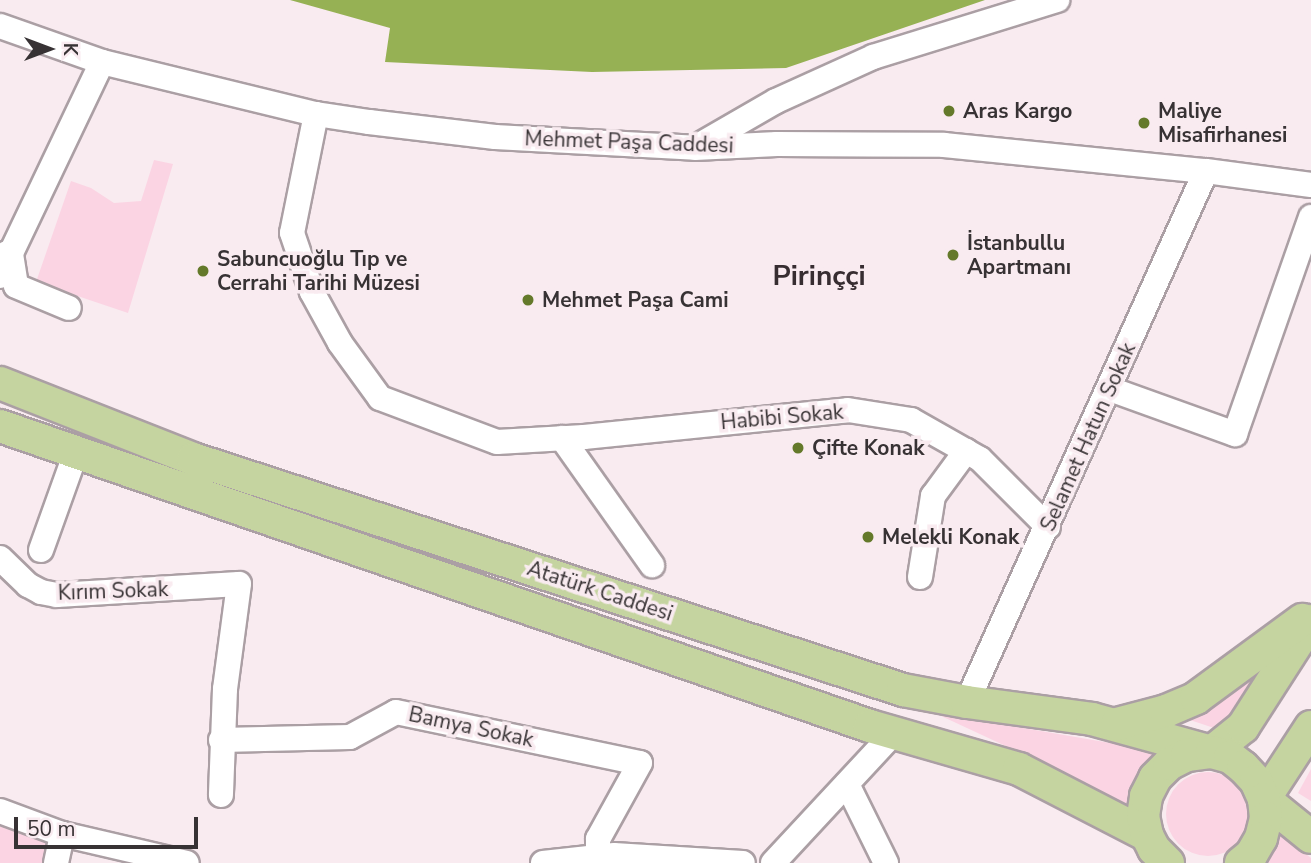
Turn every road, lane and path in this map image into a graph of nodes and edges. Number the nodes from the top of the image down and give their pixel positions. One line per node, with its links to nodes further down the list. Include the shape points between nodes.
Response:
1 (1057, 0): 5 (street, via 873,58 776,101)
2 (0, 26): 3 (street, Mehmet Paşa Caddesi)
3 (102, 62): 4 (street, Mehmet Paşa Caddesi); 9 (street)
4 (316, 114): 5 (street, Mehmet Paşa Caddesi, via 495,137); 14 (street, Habibi Sokak, via 292,233 312,292 340,343 380,398 497,442)
5 (695, 148): 6 (street, Mehmet Paşa Caddesi, via 944,145)
6 (1206, 171): 7 (street, Mehmet Paşa Caddesi); 12 (street, Selamet Hatun Sokak)
7 (1311, 186)
8 (1311, 218): 12 (street, via 1235,434)
9 (4, 260): 10 (street, via 16,286)
10 (69, 308)
11 (0, 383): 24 (main road, Atatürk Caddesi, via 193,459 903,690)
12 (1110, 389): 17 (street, Selamet Hatun Sokak)
13 (0, 426): 15 (main road, Atatürk Caddesi)
14 (562, 438): 16 (street, Habibi Sokak, via 848,410 911,420); 20 (street)
15 (76, 452): 18 (street); 27 (main road, Atatürk Caddesi)
16 (966, 452): 17 (street, Habibi Sokak, via 980,459); 21 (street, via 933,496)
17 (1048, 527): 24 (street, Selamet Hatun Sokak)
18 (41, 550)
19 (0, 558): 28 (street, Kırım Sokak, via 28,585 57,595 239,584)
20 (652, 565)
21 (920, 577)
22 (1311, 613): 25 (main road, via 1196,698)
23 (1311, 621): 29 (main road, via 1243,727)
24 (967, 702): 25 (main road, Atatürk Caddesi)
25 (1115, 724): 29 (main road, Atatürk Caddesi)
26 (1311, 727): 32 (main road)
27 (894, 733): 30 (street); 36 (main road, Atatürk Caddesi, via 1019,769)
28 (221, 740): 31 (street); 37 (street, Bamya Sokak, via 350,737 397,712 640,764 598,839)
29 (1212, 752): 32 (main road, Atatürk Caddesi, via 1243,766); 36 (main road, via 1187,755 1155,778 1143,816)
30 (847, 784): 42 (street); 43 (street)
31 (221, 795)
32 (1264, 799): 35 (main road); 44 (main road, via 1261,838)
33 (0, 811): 34 (street)
34 (62, 834): 38 (street); 39 (street)
35 (1311, 837)
36 (1160, 855)
37 (598, 857): 40 (street); 41 (street)
38 (56, 863)
39 (187, 863)
40 (543, 863)
41 (743, 863)
42 (773, 863)
43 (886, 863)
44 (1241, 863)

